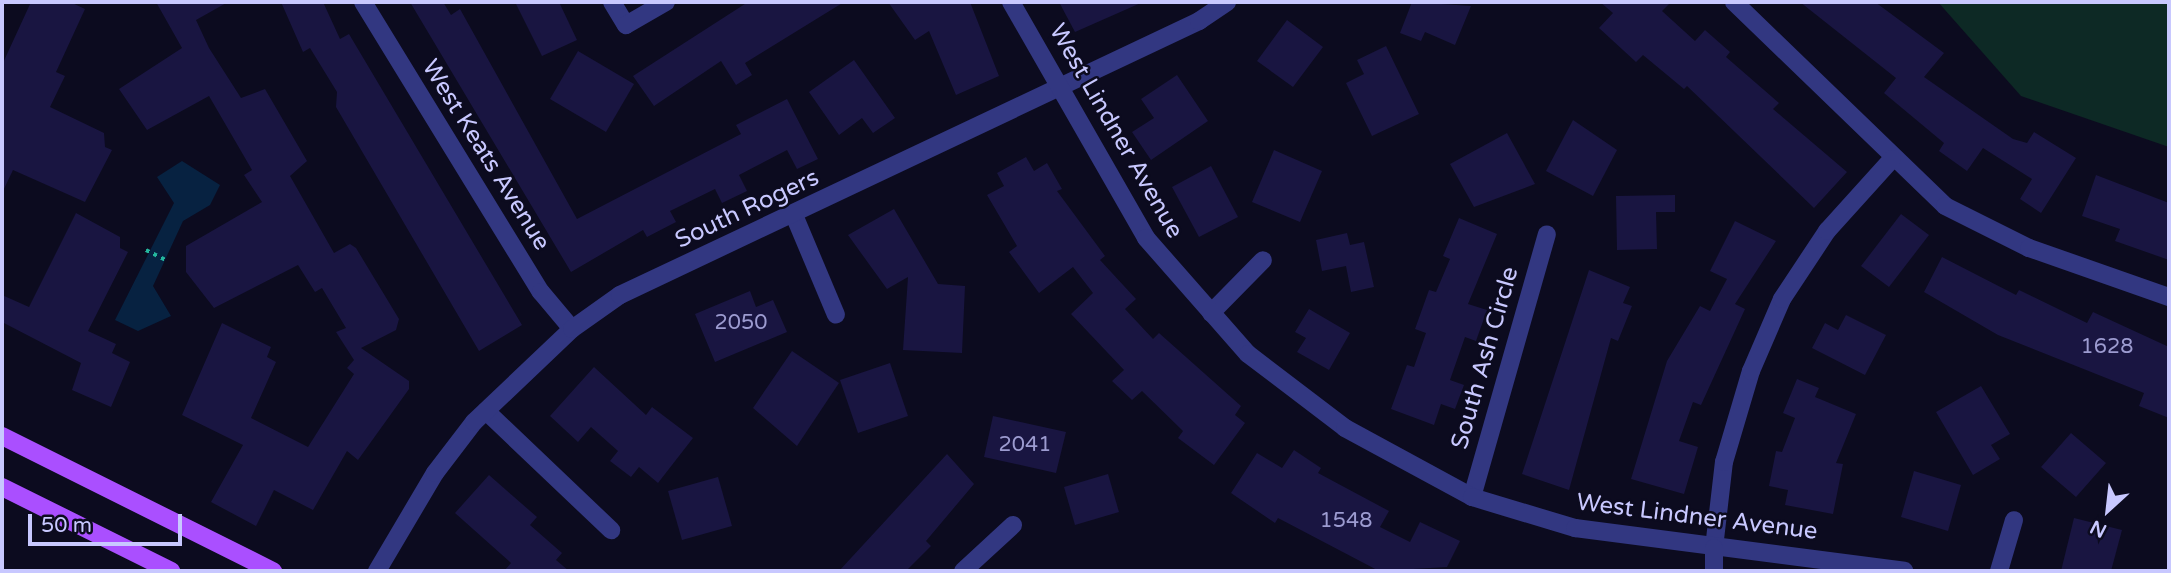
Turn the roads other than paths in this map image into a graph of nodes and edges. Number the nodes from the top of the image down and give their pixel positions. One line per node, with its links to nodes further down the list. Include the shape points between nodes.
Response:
1 (363, 2): 15 (street, West Keats Avenue, via 541,292)
2 (612, 2): 3 (street, via 626,25)
3 (666, 2)
4 (1011, 2): 7 (street, West Lindner Avenue)
5 (1227, 2): 7 (street, South Rogers)
6 (1734, 2): 8 (street)
7 (1061, 86): 9 (street, South Rogers); 13 (street, West Lindner Avenue, via 1146,239)
8 (1892, 159): 12 (street, via 1945,206 2029,248); 23 (street, via 1827,231 1782,299 1751,371 1724,462)
9 (794, 215): 14 (street); 15 (street, South Rogers, via 620,295)
10 (1547, 234): 19 (street, South Ash Circle)
11 (1263, 260): 13 (street)
12 (2169, 297)
13 (1211, 313): 19 (street, West Lindner Avenue, via 1294,394 1391,457)
14 (836, 315)
15 (572, 329): 16 (street, South Rogers)
16 (486, 411): 22 (street); 26 (street, South Rogers, via 435,473)
17 (2, 436): 25 (main road)
18 (2, 487): 24 (main road)
19 (1472, 497): 23 (street, West Lindner Avenue, via 1575,528)
20 (2014, 520): 30 (street)
21 (1013, 525): 27 (street)
22 (611, 530)
23 (1714, 548): 28 (street); 29 (street, West Lindner Avenue)
24 (171, 571)
25 (273, 571)
26 (377, 571)
27 (963, 571)
28 (1714, 571)
29 (1904, 571)
30 (1999, 571)

